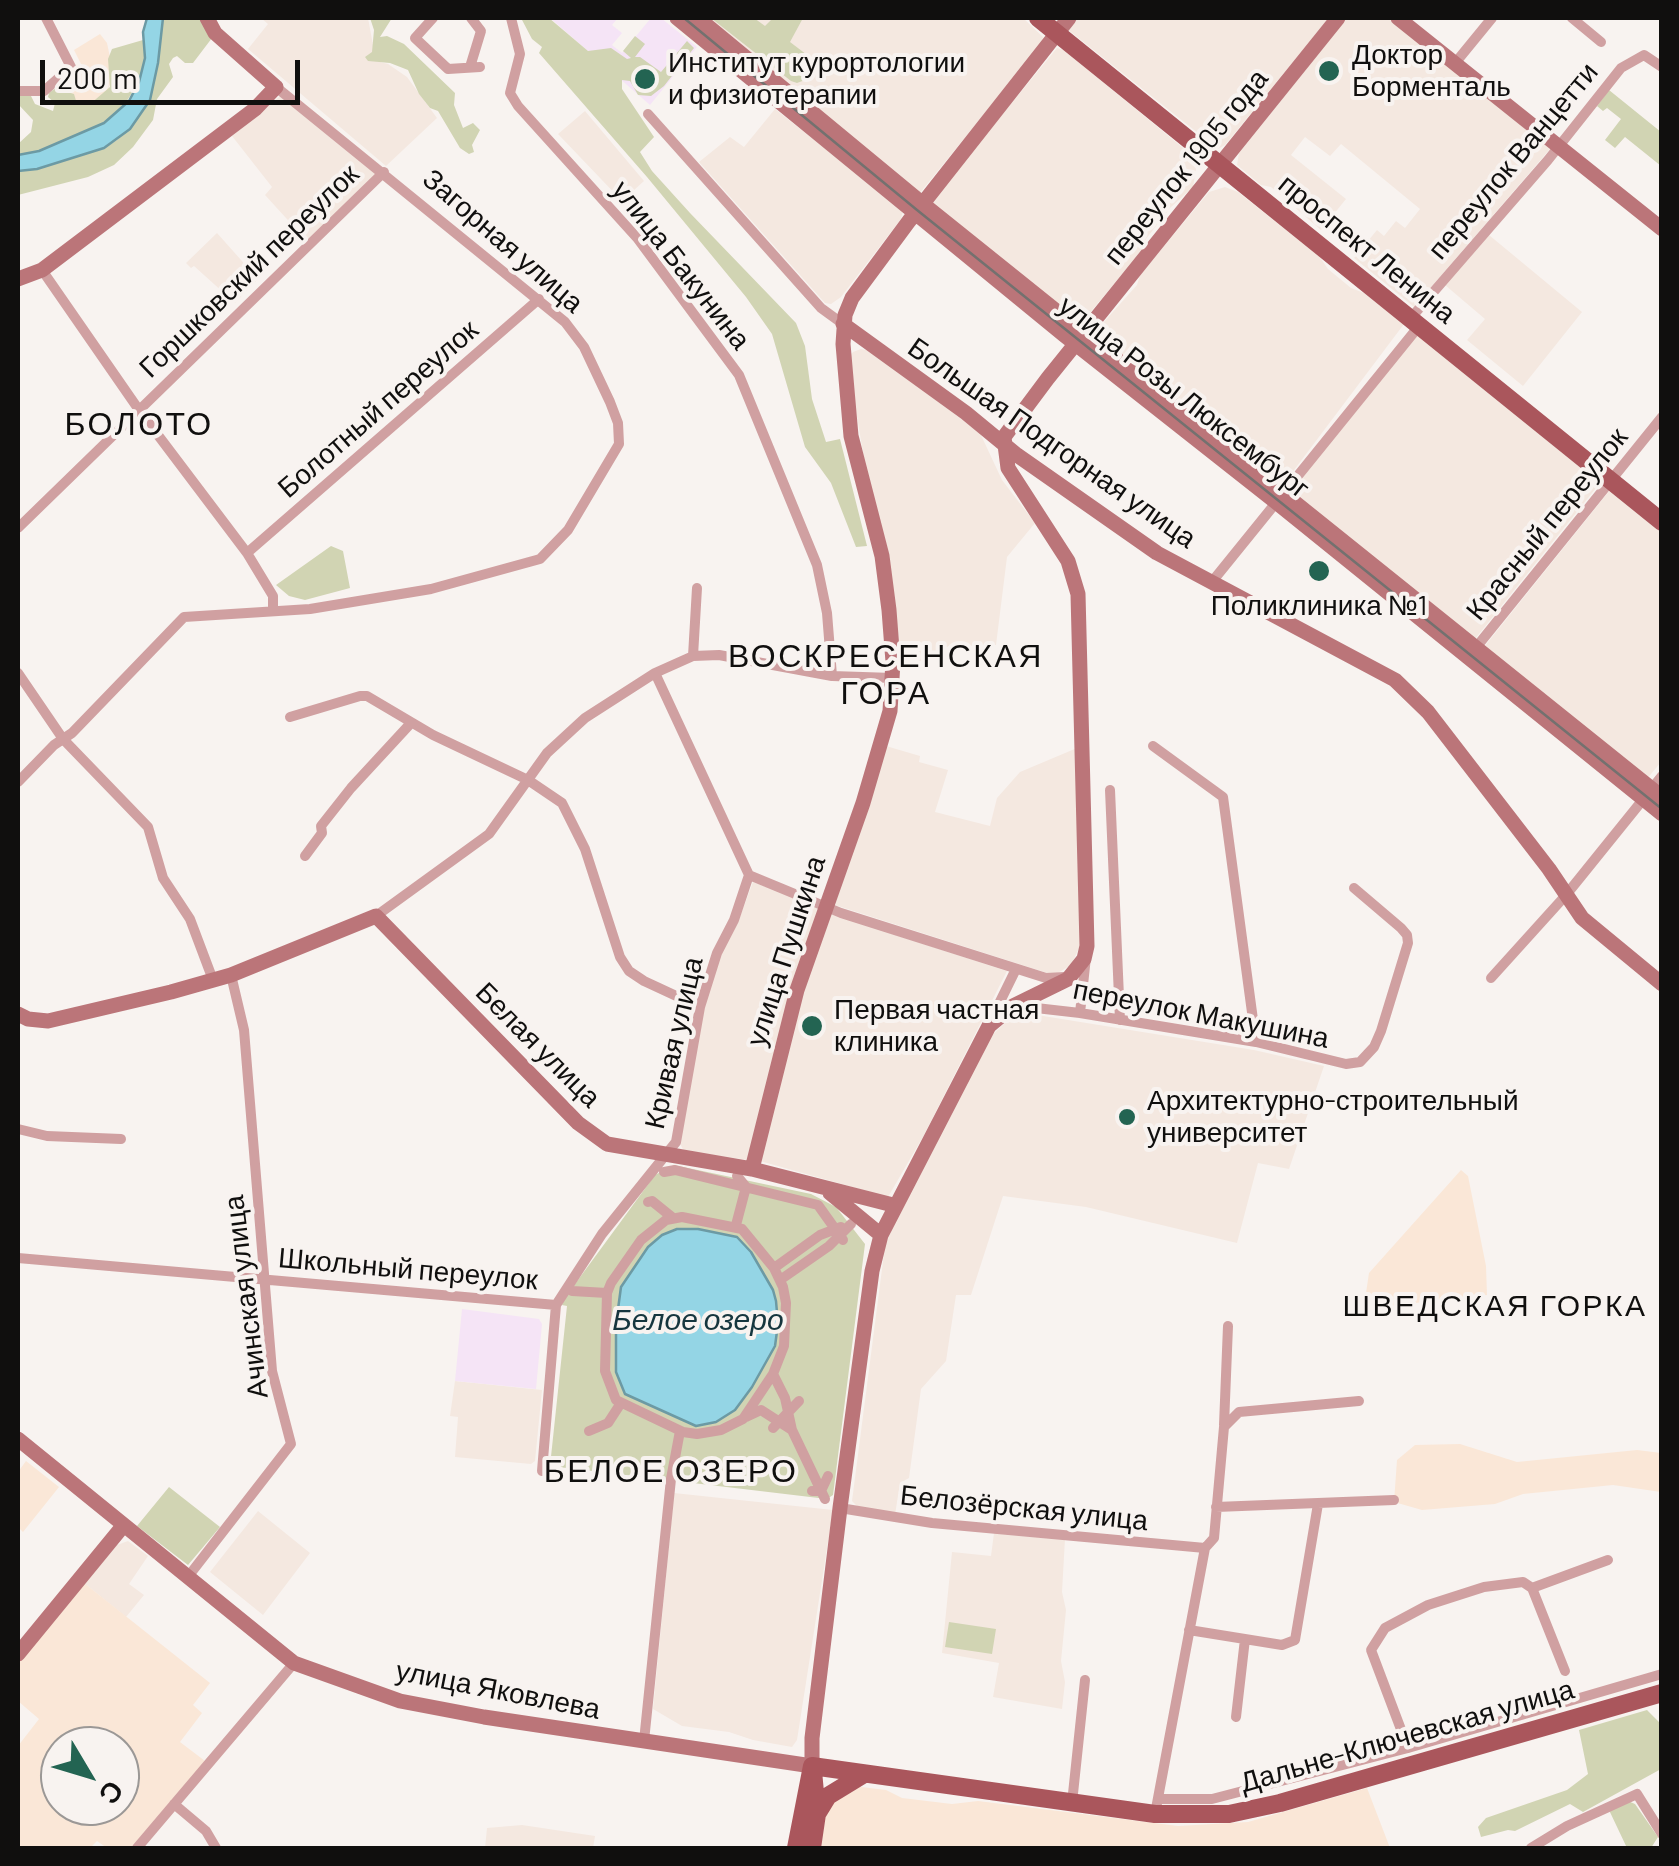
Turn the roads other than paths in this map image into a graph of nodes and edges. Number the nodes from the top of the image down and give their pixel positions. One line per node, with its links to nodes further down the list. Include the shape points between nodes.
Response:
1 (46, 18): 19 (street, via 70,67 44,90)
2 (207, 18): 18 (street, Загорная улица)
3 (434, 18): 4 (street, via 414,38 448,69 475,67 481,31)
4 (471, 18)
5 (511, 18): 47 (street, улица Бакунина, via 520,54 510,93 518,106 638,239 738,375 817,565)
6 (677, 18): 24 (street, улица Розы Люксембург)
7 (698, 18): 24 (street, улица Розы Люксембург)
8 (1038, 18): 14 (main road, проспект Ленина)
9 (1069, 18): 14 (street)
10 (1338, 18): 22 (street, переулок 1905 года)
11 (1398, 18): 16 (street)
12 (1492, 18): 16 (street)
13 (1572, 18): 15 (street)
14 (1057, 33): 22 (main road, проспект Ленина); 24 (street)
15 (1601, 42)
16 (1456, 62): 21 (street)
17 (1662, 67): 21 (street, переулок Ванцетти, via 1644,56 1621,68)
18 (276, 87): 23 (street, Загорная улица); 26 (street)
19 (18, 91)
20 (648, 114): 30 (street, Большая Подгорная улица, via 821,308)
21 (1558, 146): 25 (street); 29 (street, переулок Ванцетти)
22 (1220, 166): 29 (main road, проспект Ленина); 31 (street, переулок 1905 года)
23 (384, 172): 28 (street, Загорная улица); 32 (street, Горшковский переулок)
24 (919, 209): 30 (street, via 852,298); 31 (street, улица Розы Люксембург)
25 (1662, 229)
26 (42, 270): 27 (street); 32 (street)
27 (18, 279)
28 (539, 299): 39 (street, Болотный переулок); 42 (street, Загорная улица, via 584,347 618,423 613,457 568,530 540,559 524,565 431,589)
29 (1414, 322): 35 (main road, проспект Ленина); 36 (street, переулок Ванцетти)
30 (843, 324): 34 (street, Большая Подгорная улица); 48 (street, улица Пушкина, via 851,436 882,556)
31 (1080, 338): 34 (street, переулок 1905 года, via 1010,425); 36 (street, улица Розы Люксембург)
32 (139, 410): 38 (street, Горшковский переулок); 39 (street)
33 (1662, 417): 35 (street, Красный переулок)
34 (1003, 444): 40 (street, Большая Подгорная улица, via 1157,553); 64 (street, via 1012,474 1068,561 1078,594)
35 (1612, 480): 37 (main road, проспект Ленина); 43 (street, Красный переулок)
36 (1280, 496): 40 (street, переулок Ванцетти); 43 (street, улица Розы Люксембург)
37 (1662, 522)
38 (18, 528)
39 (247, 553): 42 (street)
40 (1211, 582): 61 (street, Большая Подгорная улица, via 1396,680 1428,712)
41 (697, 588): 44 (street)
42 (273, 609): 51 (street, Загорная улица, via 184,617)
43 (1472, 653): 56 (street, улица Розы Люксембург)
44 (694, 656): 45 (street); 47 (street)
45 (656, 672): 53 (street, via 585,718); 59 (street)
46 (18, 673): 51 (street)
47 (832, 676): 48 (street)
48 (893, 678): 62 (street, улица Пушкина, via 890,710)
49 (290, 717): 50 (street, via 360,696)
50 (411, 723): 53 (street); 58 (street, via 351,788)
51 (63, 739): 54 (street, Загорная улица); 69 (street, via 148,827 162,878 190,919)
52 (1153, 746): 77 (street, via 1223,797)
53 (528, 780): 63 (street, via 489,834); 71 (street, via 562,803 629,971)
54 (18, 782)
55 (1110, 790): 75 (street)
56 (1654, 790): 57 (street, улица Розы Люксембург); 61 (street)
57 (1662, 814)
58 (305, 856)
59 (749, 875): 62 (street, переулок Макушина); 71 (street, Кривая улица)
60 (1354, 888): 77 (street, переулок Макушина, via 1407,935 1374,1047 1360,1062 1346,1064)
61 (1566, 895): 68 (street); 70 (street, Большая Подгорная улица, via 1582,918)
62 (828, 906): 65 (street, переулок Макушина); 82 (street, улица Пушкина)
63 (376, 916): 67 (street); 80 (street, Белая улица, via 578,1124 608,1144)
64 (1087, 946): 66 (street); 73 (street)
65 (1016, 968): 66 (street, переулок Макушина, via 1058,979); 76 (street)
66 (1076, 970): 72 (street)
67 (230, 975): 69 (street); 97 (street, Ачинская улица, via 244,1030)
68 (1490, 978)
69 (213, 980): 74 (street, via 48,1021)
70 (1662, 984)
71 (700, 1007): 80 (street, Кривая улица, via 676,1142)
72 (1005, 1012): 73 (street, переулок Макушина); 76 (street)
73 (1080, 1013): 75 (street, переулок Макушина)
74 (18, 1014)
75 (1120, 1020): 77 (street, переулок Макушина)
76 (989, 1026): 86 (street)
77 (1256, 1042)
78 (18, 1128): 79 (street)
79 (121, 1139)
80 (668, 1155): 82 (street, Белая улица); 101 (street, Кривая улица, via 602,1234)
81 (664, 1172): 83 (street)
82 (745, 1172): 83 (street); 84 (street)
83 (749, 1188): 88 (street); 90 (street, via 818,1205)
84 (824, 1189): 86 (street); 91 (street)
85 (648, 1202): 87 (street)
86 (894, 1205): 91 (street)
87 (673, 1218): 88 (street); 100 (street, via 630,1253)
88 (739, 1227): 95 (street)
89 (822, 1233): 90 (street); 92 (street); 93 (street)
90 (840, 1235): 92 (street)
91 (880, 1235): 118 (street)
92 (830, 1247): 96 (street)
93 (791, 1255): 95 (street); 96 (street)
94 (18, 1258): 97 (street, Школьный переулок)
95 (774, 1268): 98 (street)
96 (798, 1269): 98 (street)
97 (262, 1278): 101 (street, Школьный переулок); 125 (street, Ачинская улица, via 272,1372 291,1444)
98 (780, 1280): 103 (street, via 787,1324 782,1359)
99 (572, 1292): 100 (street)
100 (606, 1301): 106 (street, via 604,1366)
101 (556, 1306): 117 (street, Кривая улица)
102 (1228, 1326): 110 (street)
103 (772, 1374): 107 (street); 108 (street)
104 (799, 1400): 107 (street)
105 (1359, 1401): 110 (street, via 1238,1412)
106 (621, 1403): 112 (street, via 610,1424); 114 (street)
107 (789, 1413): 109 (street); 111 (street)
108 (742, 1418): 109 (street, via 760,1410); 113 (street)
109 (776, 1425): 111 (street)
110 (1224, 1427): 121 (street)
111 (792, 1430): 118 (street)
112 (589, 1431)
113 (708, 1432): 114 (street); 116 (street)
114 (675, 1435): 136 (street)
115 (18, 1439): 122 (street, улица Яковлева)
116 (714, 1446)
117 (542, 1471)
118 (822, 1489): 123 (street, Белозёрская улица, via 895,1518); 138 (street)
119 (1394, 1500): 120 (street)
120 (1318, 1504): 121 (street); 128 (street, via 1295,1640 1282,1645)
121 (1216, 1507): 123 (street, via 1214,1538)
122 (123, 1526): 125 (street, улица Яковлева); 129 (street)
123 (1205, 1548): 127 (street)
124 (1608, 1560): 126 (street)
125 (187, 1578): 130 (street, улица Яковлева)
126 (1532, 1588): 131 (street); 137 (street, via 1523,1582 1484,1587 1428,1605 1380,1632 1371,1650)
127 (1189, 1630): 128 (street); 142 (street)
128 (1246, 1639): 135 (street)
129 (18, 1654)
130 (294, 1663): 136 (street, улица Яковлева, via 400,1701); 141 (street)
131 (1565, 1671)
132 (1662, 1674): 137 (street)
133 (1084, 1680): 140 (street)
134 (1661, 1693): 142 (main road, Дальне-Ключевская улица, via 1254,1810 1202,1816)
135 (1236, 1717)
136 (644, 1742): 138 (street, улица Яковлева)
137 (1408, 1748): 142 (street, via 1212,1800)
138 (812, 1766): 139 (main road, Дальне-Ключевская улица); 143 (main road); 147 (main road)
139 (865, 1774): 140 (main road, Дальне-Ключевская улица); 143 (main road, via 833,1792)
140 (1072, 1803): 142 (main road, Дальне-Ключевская улица)
141 (174, 1804): 145 (street); 146 (street)
142 (1157, 1807)
143 (816, 1814): 148 (main road)
144 (1662, 1834): 149 (street, via 1637,1794)
145 (137, 1848)
146 (216, 1848)
147 (796, 1848)
148 (812, 1848)
149 (1531, 1848)

